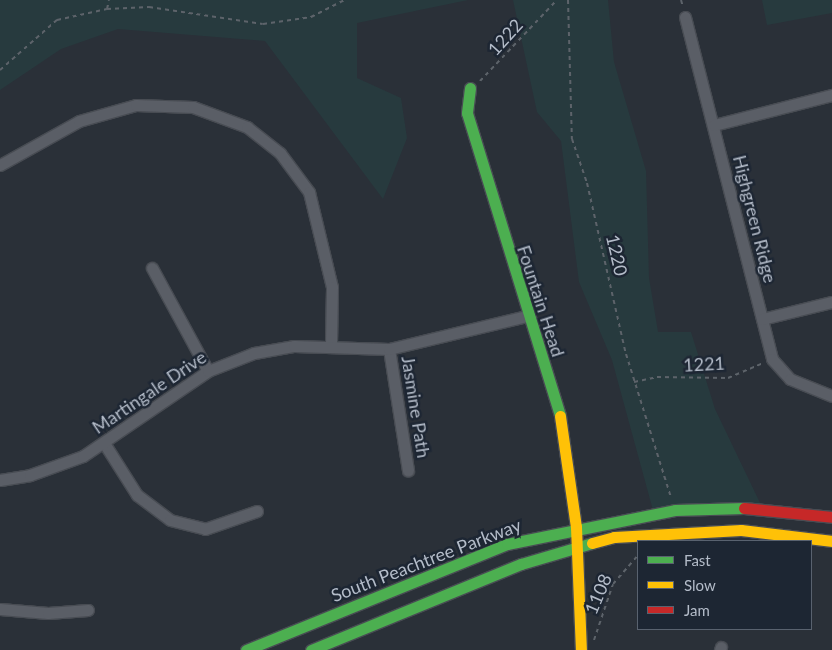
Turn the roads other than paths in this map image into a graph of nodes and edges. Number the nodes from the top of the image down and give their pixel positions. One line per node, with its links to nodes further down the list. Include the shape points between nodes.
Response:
1 (684, 17): 4 (street, Highgreen Ridge)
2 (470, 88): 8 (main road, Fountain Head, via 467,113)
3 (832, 95): 4 (street)
4 (714, 124): 9 (street, Highgreen Ridge)
5 (0, 165): 10 (street, via 79,121 136,105 193,107 247,127 280,153 309,192 332,287)
6 (152, 268): 12 (street)
7 (832, 302): 9 (street)
8 (526, 316): 11 (street, Martingale Drive); 19 (main road, Fountain Head, via 558,406)
9 (762, 319): 13 (street, Highgreen Ridge, via 772,358 790,379)
10 (331, 345): 11 (street, Martingale Drive); 12 (street, Martingale Drive, via 254,353)
11 (389, 349): 15 (street, Jasmine Path)
12 (208, 371): 14 (street, Martingale Drive)
13 (832, 396)
14 (104, 444): 16 (street, Martingale Drive, via 57,466); 17 (street, via 137,495 170,520 205,529)
15 (408, 471)
16 (0, 480)
17 (257, 511)
18 (832, 517): 19 (main road, South Peachtree Parkway, via 762,506 674,510)
19 (576, 527): 21 (main road, Fountain Head); 24 (main road, South Peachtree Parkway, via 507,544)
20 (832, 541): 21 (main road, via 712,530 614,537)
21 (578, 547): 25 (main road, via 521,564); 26 (main road, Fountain Head)
22 (0, 609): 23 (street, via 48,613)
23 (88, 610)
24 (246, 650)
25 (311, 650)
26 (581, 650)

